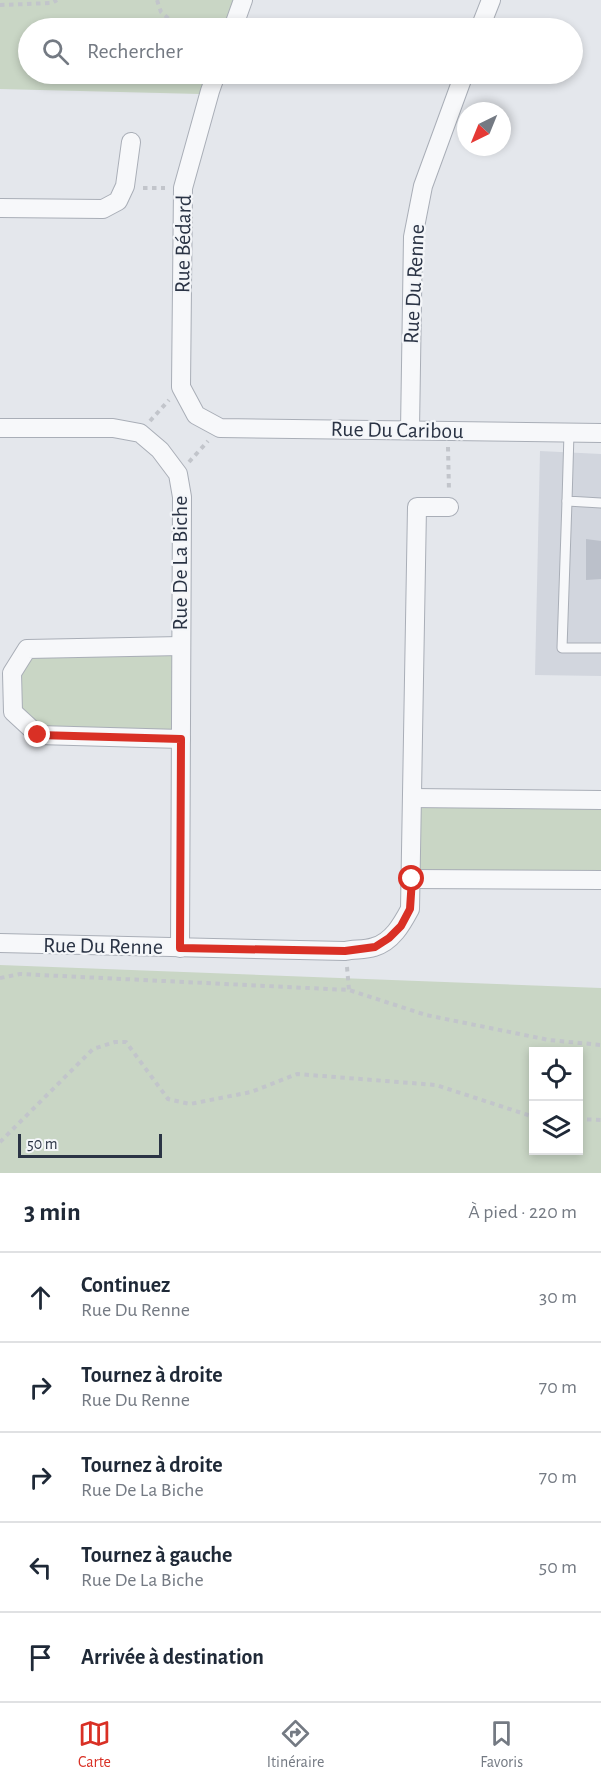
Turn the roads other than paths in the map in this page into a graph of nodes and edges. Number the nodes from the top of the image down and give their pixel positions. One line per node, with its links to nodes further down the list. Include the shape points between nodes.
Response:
1 (243, 0): 3 (street)
2 (491, 0): 4 (street)
3 (237, 18)
4 (484, 18)
5 (212, 84): 9 (street, Rue Bédard, via 183,188 181,387)
6 (460, 84): 11 (street, Rue Du Renne, via 423,186 413,237)
7 (131, 142): 8 (street, via 125,186 118,201 104,208)
8 (0, 208)
9 (196, 414): 11 (street, Rue Du Caribou, via 220,428)
10 (0, 428): 17 (street, Rue De La Biche, via 114,428 140,433 160,450 178,474 182,497)
11 (410, 430): 12 (street, Rue Du Caribou)
12 (569, 433): 13 (street, Rue Du Caribou); 14 (lane)
13 (601, 433)
14 (567, 501): 15 (lane); 18 (lane, via 562,648)
15 (601, 503)
16 (449, 507): 20 (street, Rue Du Renne, via 417,507)
17 (181, 646): 19 (street, Rue De La Biche); 19 (street, Rue De La Biche, via 27,650 12,673 13,712 38,735)
18 (601, 648)
19 (181, 739): 25 (street, Rue De La Biche)
20 (412, 798): 21 (street); 22 (street, Rue Du Renne)
21 (601, 800)
22 (412, 879): 23 (street); 25 (street, Rue Du Renne, via 410,909 401,926 375,947 345,951)
23 (601, 880)
24 (0, 943): 25 (street, Rue Du Renne)
25 (180, 948)

